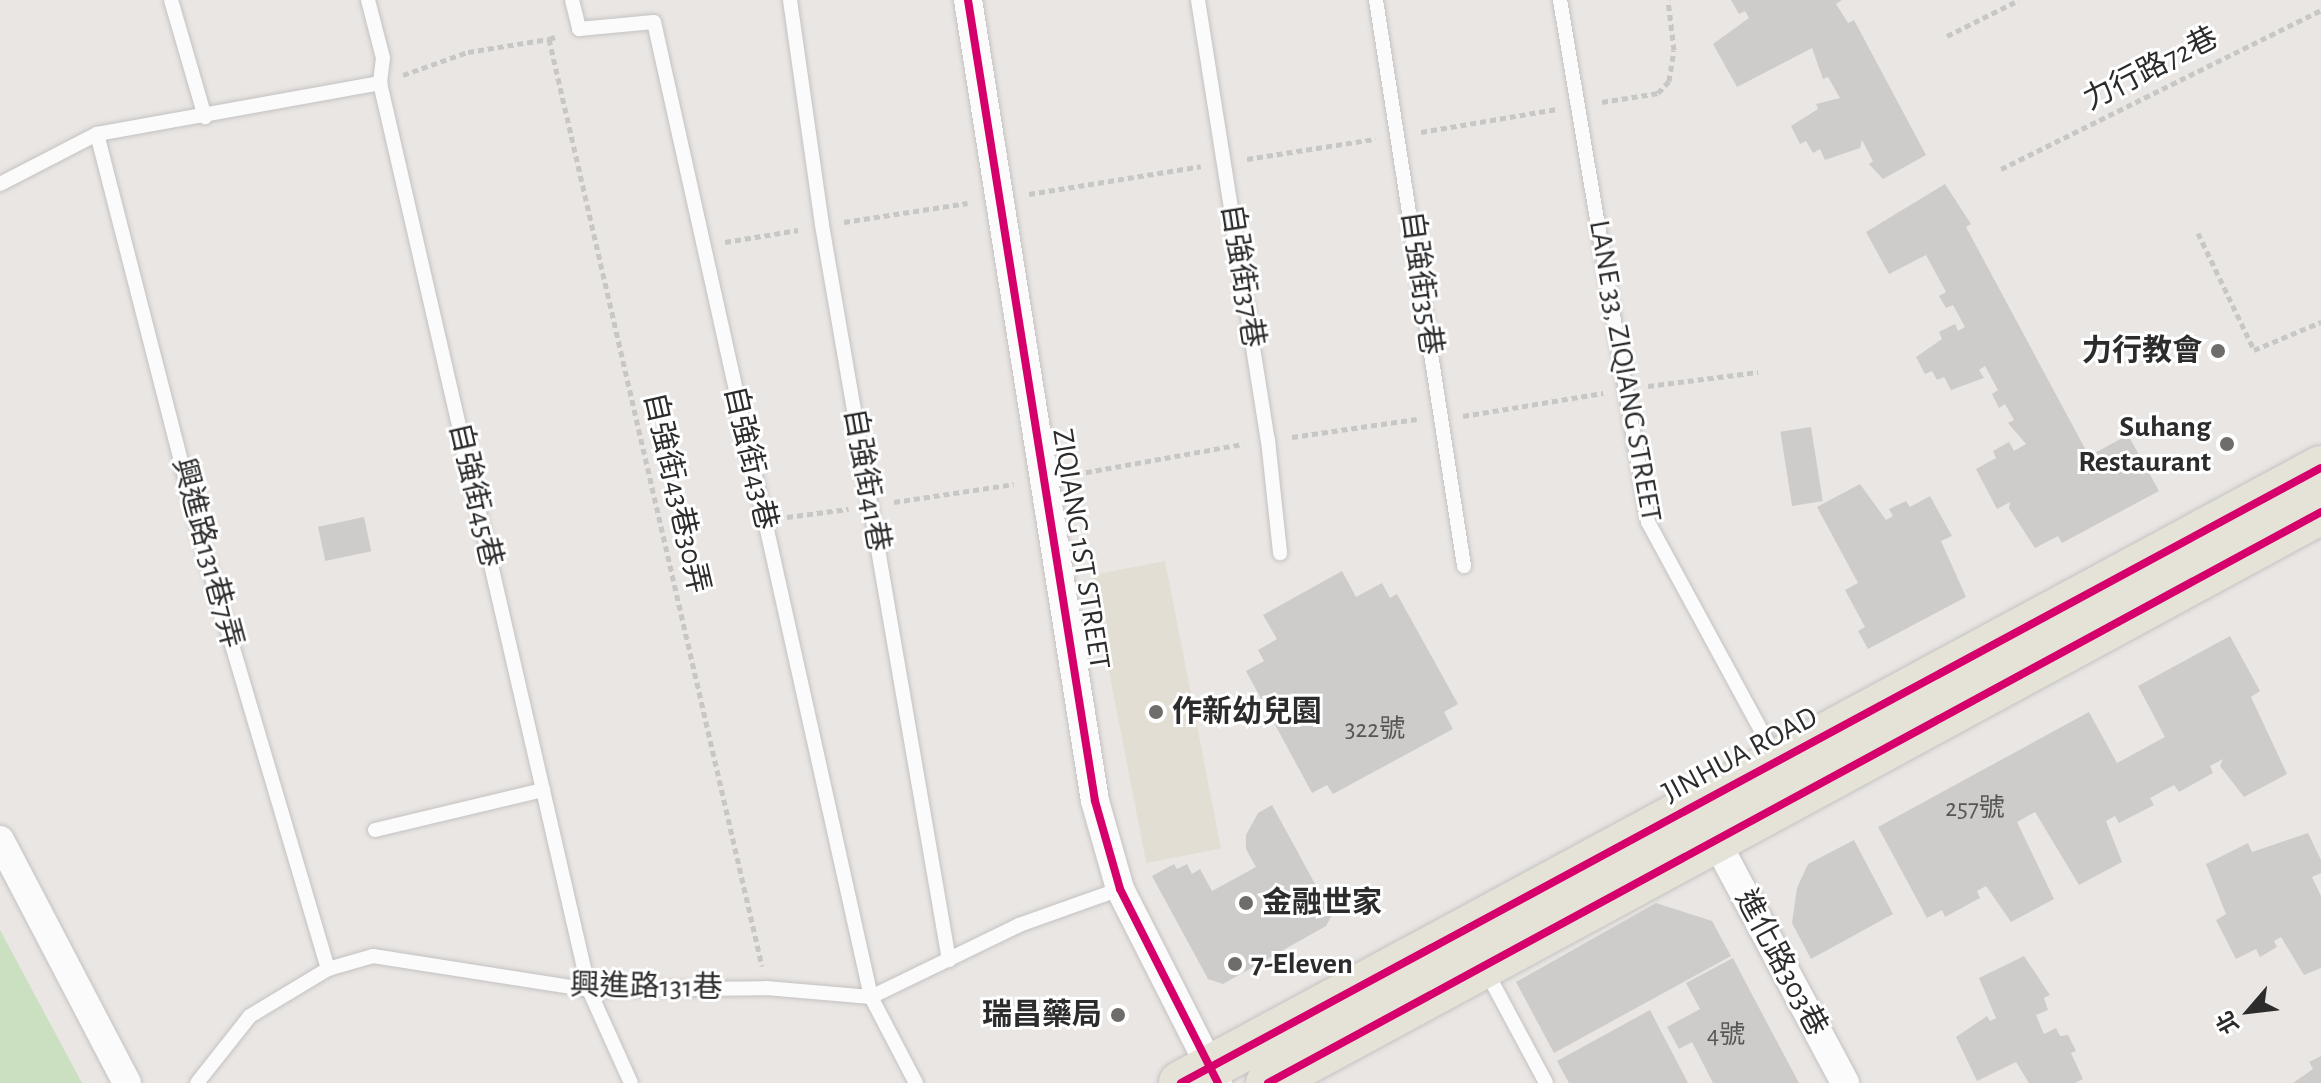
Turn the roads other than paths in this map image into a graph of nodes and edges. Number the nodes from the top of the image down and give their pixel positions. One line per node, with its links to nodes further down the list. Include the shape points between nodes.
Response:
1 (171, 0): 10 (lane)
2 (368, 0): 9 (lane, 自強街45巷, via 383,58)
3 (572, 0): 26 (lane, 自強街43巷, via 579,29 654,22)
4 (790, 0): 22 (lane, 自強街41巷, via 822,225)
5 (968, 0): 21 (street, ZIQIANG 1ST STREET, via 1095,801)
6 (1198, 0): 14 (lane, 自強街37巷)
7 (1376, 0): 15 (lane, 自強街35巷)
8 (1560, 0): 16 (lane, LANE 33, ZIQIANG STREET, via 1648,522)
9 (380, 83): 10 (lane); 17 (lane, 自強街45巷)
10 (205, 117): 11 (lane)
11 (97, 134): 12 (lane); 24 (lane, 興進路131巷7弄, via 206,557)
12 (0, 184)
13 (2315, 501): 16 (main road, JINHUA ROAD); 20 (main road, JINHUA ROAD)
14 (1280, 553)
15 (1464, 566)
16 (1778, 762): 27 (main road, JINHUA ROAD)
17 (543, 790): 18 (lane); 25 (lane, 自強街45巷)
18 (375, 830)
19 (0, 840): 29 (street)
20 (1717, 843): 23 (main road, JINHUA ROAD); 34 (street, 進化路303巷)
21 (1120, 889): 22 (lane, via 1019,925); 27 (street, ZIQIANG 1ST STREET)
22 (949, 960): 26 (lane)
23 (1483, 965): 28 (main road, JINHUA ROAD); 33 (lane)
24 (328, 969): 25 (lane, 興進路131巷, via 373,956); 30 (lane, 興進路131巷, via 250,1016)
25 (589, 990): 26 (lane, 興進路131巷, via 766,988); 31 (lane, 自強街45巷)
26 (871, 997): 32 (lane, 自強街43巷)
27 (1203, 1078)
28 (1290, 1078)
29 (127, 1083)
30 (197, 1083)
31 (631, 1083)
32 (916, 1083)
33 (1546, 1083)
34 (1845, 1083)

